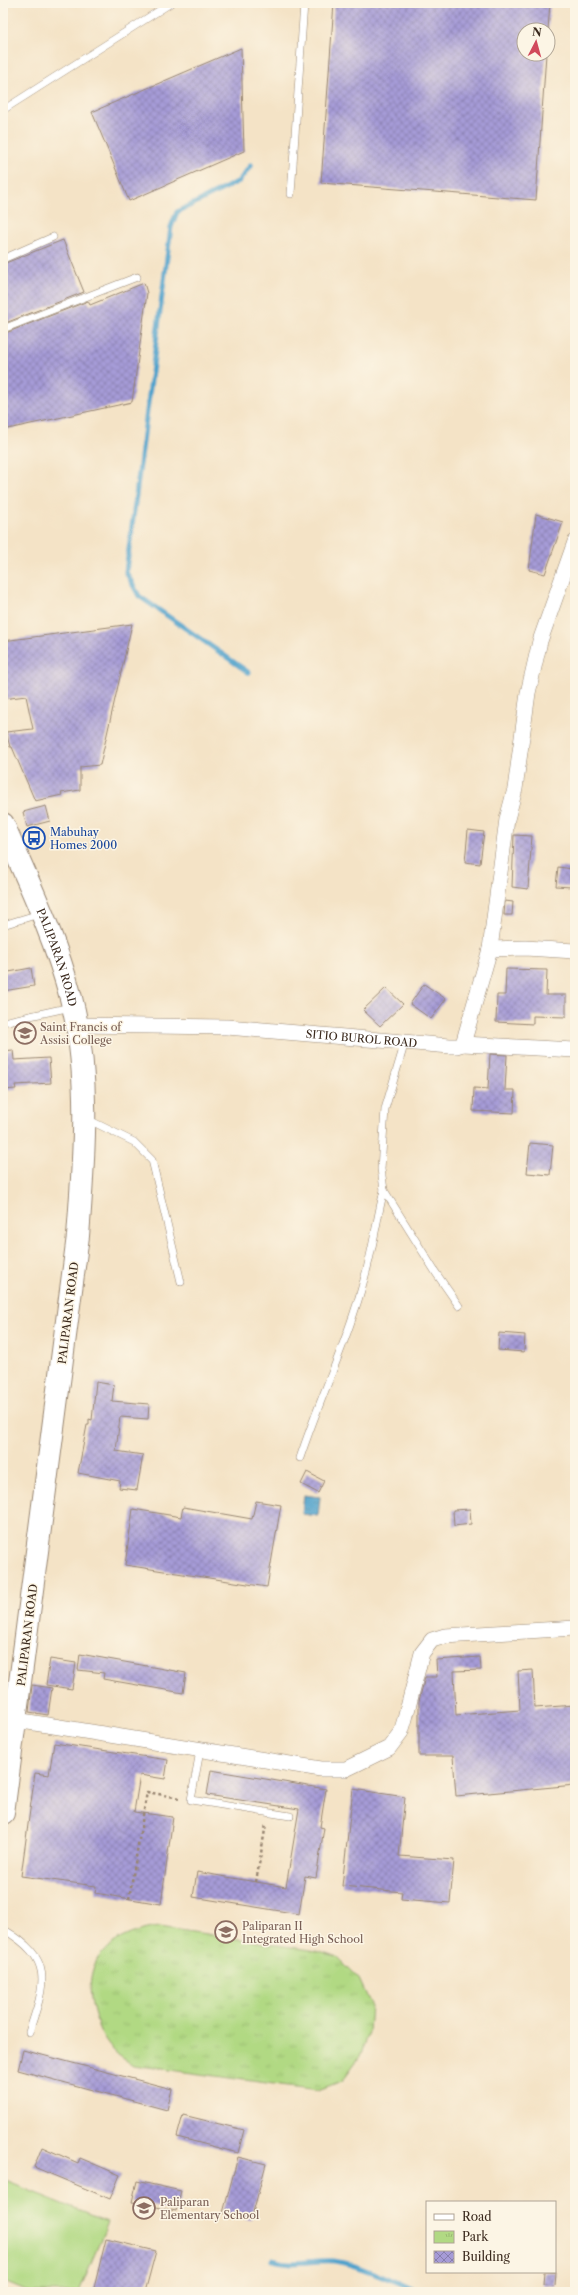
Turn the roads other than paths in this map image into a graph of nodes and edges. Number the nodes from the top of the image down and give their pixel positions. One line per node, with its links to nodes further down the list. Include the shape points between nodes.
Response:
1 (171, 3): 3 (lane)
2 (304, 3): 4 (lane)
3 (3, 110)
4 (292, 194)
5 (53, 237): 6 (lane)
6 (3, 259)
7 (137, 277): 8 (lane)
8 (3, 329)
9 (575, 542): 13 (street, via 540,641 528,693 515,789 507,819)
10 (3, 824): 11 (main road, PALIPARAN ROAD)
11 (42, 913): 12 (lane); 15 (main road, PALIPARAN ROAD, via 55,946)
12 (3, 925)
13 (490, 950): 14 (street, via 525,948); 18 (street)
14 (575, 951)
15 (74, 1016): 16 (lane); 17 (street, SITIO BUROL ROAD); 20 (main road, PALIPARAN ROAD, via 83,1076)
16 (3, 1022)
17 (405, 1042): 18 (street, SITIO BUROL ROAD, via 457,1046); 21 (lane, via 385,1109 381,1169)
18 (463, 1044): 19 (street, SITIO BUROL ROAD)
19 (575, 1050)
20 (83, 1117): 22 (lane, via 134,1142 152,1160); 26 (main road, PALIPARAN ROAD, via 84,1149 78,1236)
21 (384, 1190): 23 (lane); 24 (lane, via 365,1276)
22 (181, 1282)
23 (459, 1306)
24 (300, 1458)
25 (575, 1628): 27 (street, via 445,1636 432,1640 422,1653 401,1732 389,1748 346,1769 321,1769)
26 (16, 1720): 27 (street); 28 (main road, PALIPARAN ROAD)
27 (200, 1750): 29 (lane, via 191,1800)
28 (3, 1807)
29 (290, 1816)
30 (3, 1929): 31 (lane, via 31,1949 42,1966 41,1993)
31 (29, 2032)

